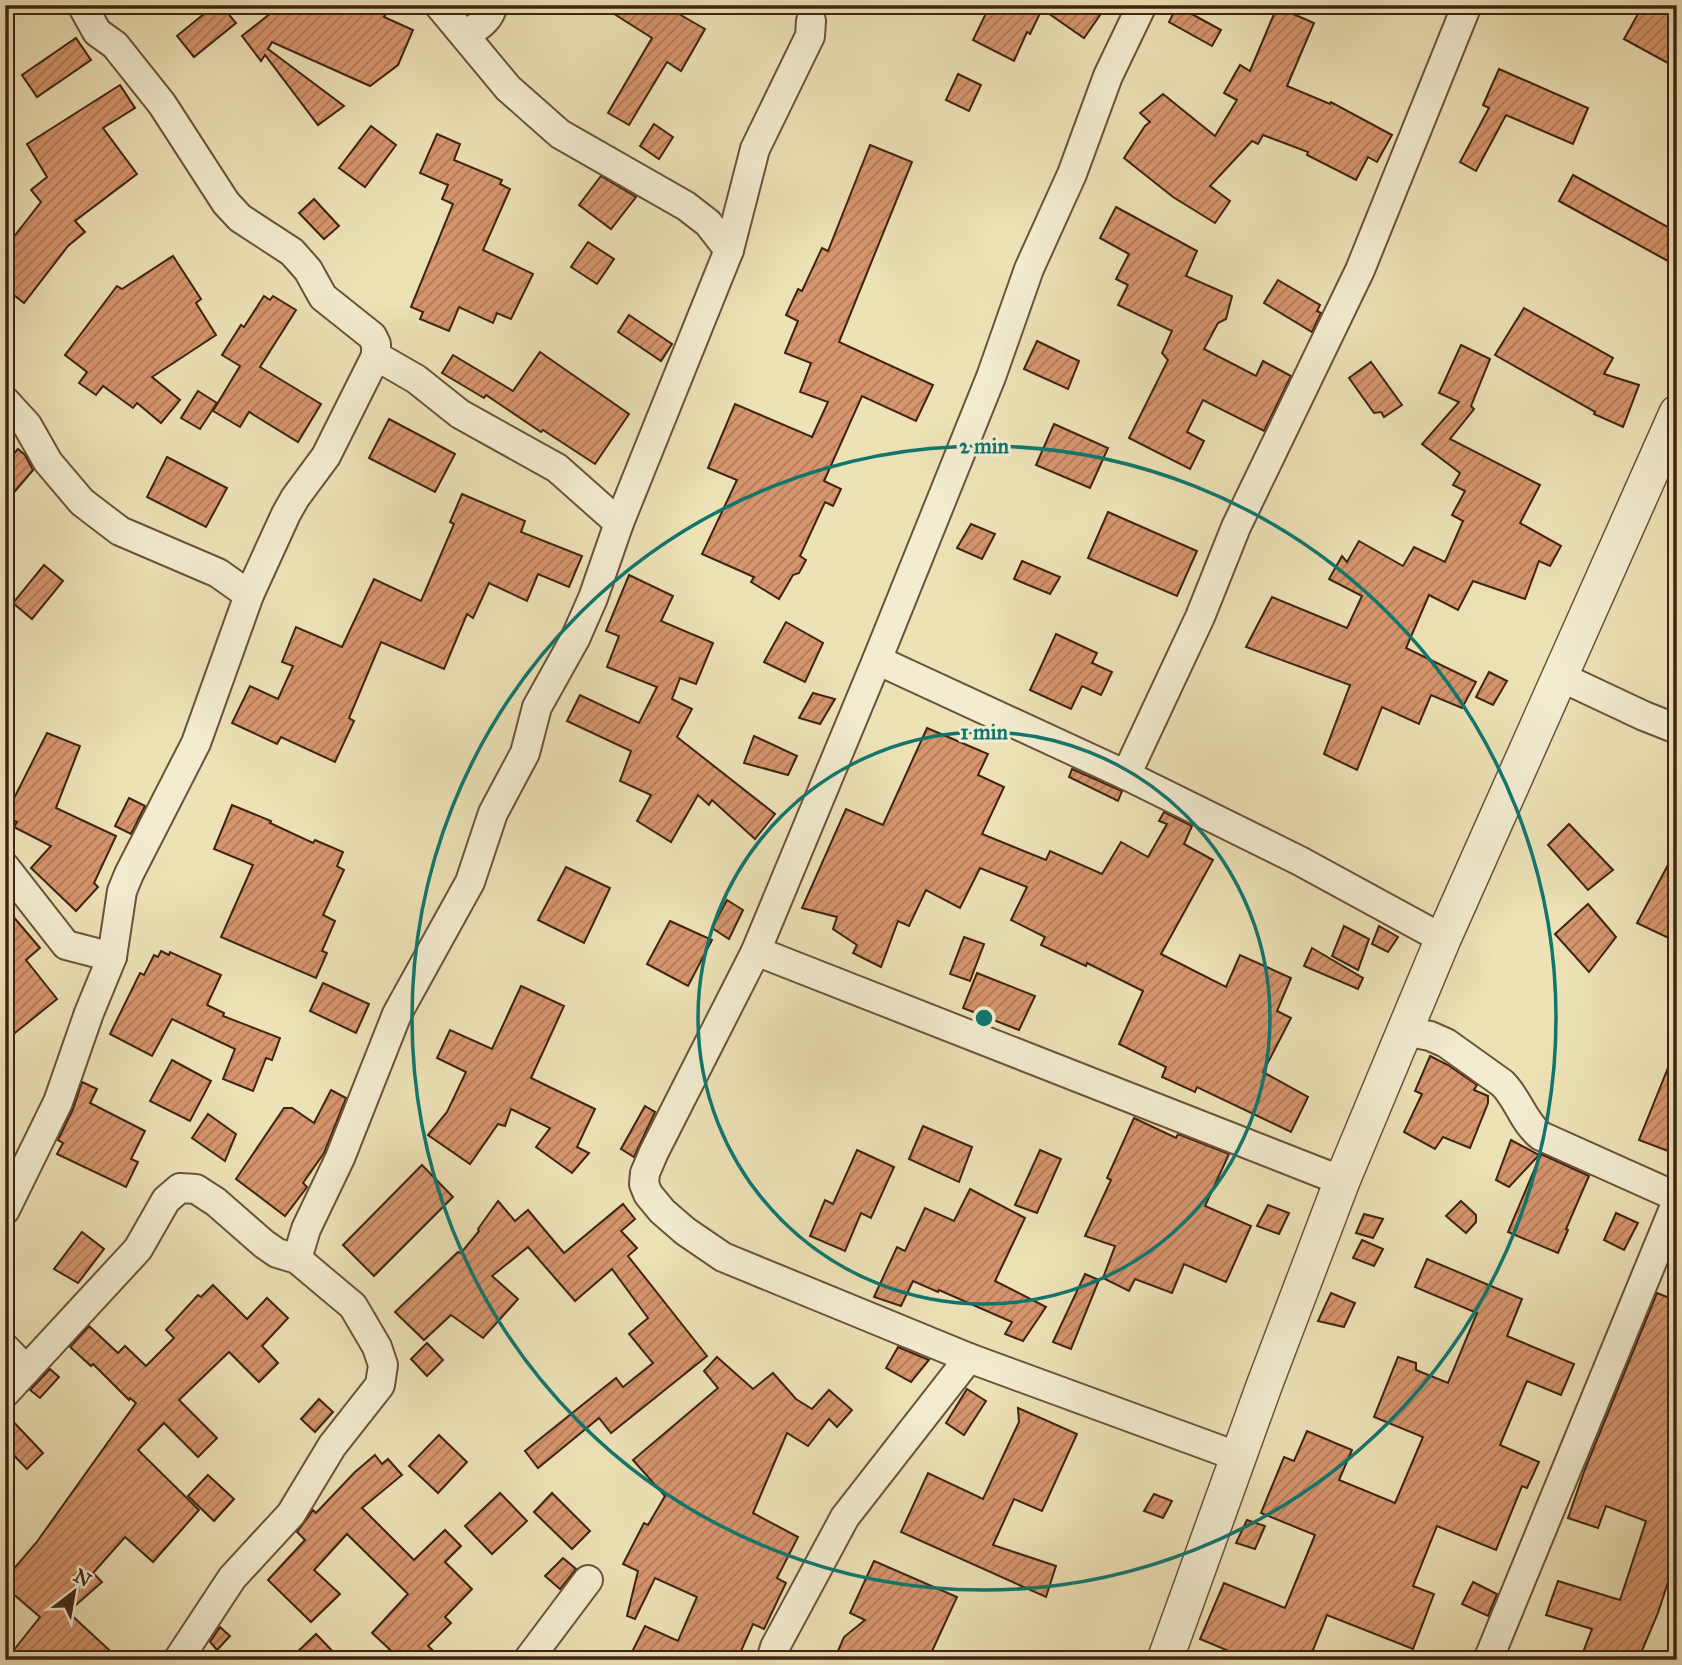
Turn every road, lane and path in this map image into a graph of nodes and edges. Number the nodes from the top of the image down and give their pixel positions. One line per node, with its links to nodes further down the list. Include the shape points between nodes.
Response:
1 (82, 5): 9 (street, via 97,32 115,45 162,104 226,204 292,253 323,297 372,336)
2 (439, 5): 7 (street)
3 (493, 5): 7 (street, via 483,23)
4 (1142, 5): 14 (street, via 1029,269 991,377)
5 (1467, 5): 17 (street, via 1360,270 1236,527 1200,617)
6 (811, 21): 8 (street, via 810,36 755,149)
7 (466, 35): 8 (street, via 508,88 560,134 686,206 708,223)
8 (729, 250): 12 (street)
9 (376, 356): 12 (street, via 416,379 460,414 557,468); 13 (street, via 326,456 295,498)
10 (5, 401): 13 (street, via 27,425 56,472 106,522 218,573)
11 (1677, 413): 15 (street)
12 (619, 523): 26 (street, via 589,608 541,698 525,753 493,813 470,882 397,1014)
13 (249, 595): 21 (street, via 196,743 122,891)
14 (877, 660): 17 (street); 20 (street)
15 (1561, 677): 16 (street); 19 (street)
16 (1677, 729)
17 (1126, 775): 19 (street, via 1300,861)
18 (5, 867): 21 (street, via 66,945)
19 (1443, 939): 22 (street)
20 (756, 951): 23 (street); 28 (street, via 654,1152 644,1184 648,1194 685,1231 723,1257)
21 (112, 957): 25 (street, via 58,1102)
22 (1405, 1031): 23 (street); 24 (street, via 1446,1043 1502,1083 1530,1127 1541,1136)
23 (1342, 1181): 31 (street)
24 (1677, 1199): 37 (street)
25 (5, 1210)
26 (297, 1259): 29 (street, via 264,1244 196,1189 180,1188 166,1200 138,1250); 33 (street, via 354,1306 383,1365 380,1385 332,1446 291,1514 232,1578)
27 (5, 1348): 29 (street)
28 (969, 1358): 31 (street); 35 (street, via 845,1517)
29 (26, 1370): 30 (street)
30 (5, 1393)
31 (1239, 1457): 36 (street)
32 (588, 1580): 34 (street)
33 (178, 1660)
34 (528, 1660)
35 (771, 1660)
36 (1166, 1660)
37 (1488, 1660)

